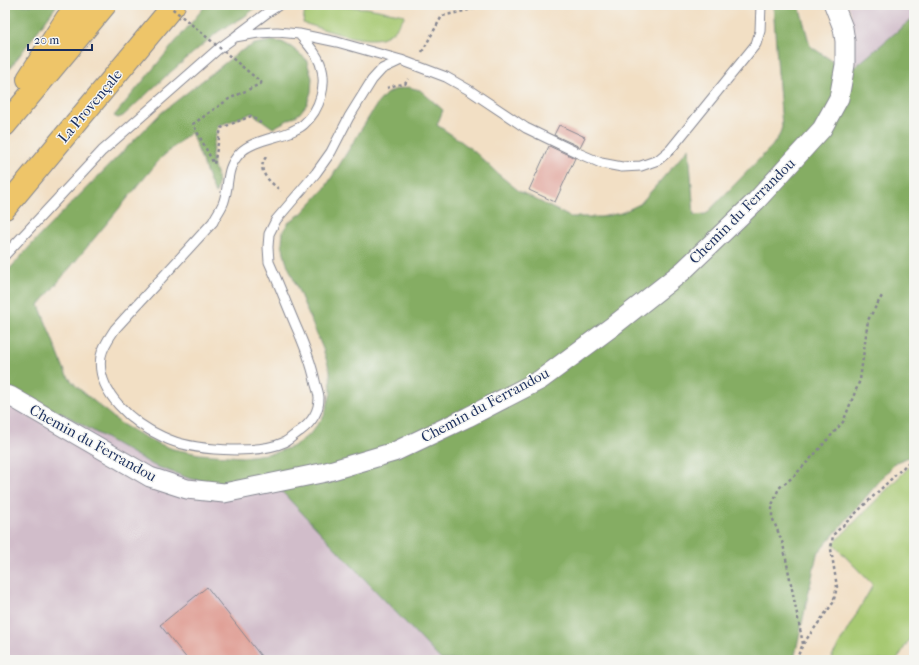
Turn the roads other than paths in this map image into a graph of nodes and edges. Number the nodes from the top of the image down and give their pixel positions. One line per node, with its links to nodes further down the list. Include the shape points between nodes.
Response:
1 (78, 5): 10 (highway)
2 (105, 5): 11 (highway)
3 (174, 5): 12 (highway, La Provençale)
4 (279, 5): 8 (lane)
5 (761, 5): 9 (lane, via 760,31 756,44 670,150 658,160 641,166 622,167 601,163 578,154 526,128 446,77)
6 (834, 5): 14 (street, Chemin du Ferrandou, via 845,41 845,65 839,98 822,129 756,201 683,271 540,380 400,449 326,472 224,493 187,489 150,477)
7 (299, 34): 8 (lane, via 277,32); 9 (lane); 9 (lane, via 314,52 324,76 319,104 303,125 242,151 229,169 224,201 213,222 115,329 104,345 101,373 114,401 143,426 164,438 214,448 265,448 286,442 307,426 316,414 319,398 311,363 269,262 269,234 276,220 327,157 372,80 382,69)
8 (235, 37): 13 (lane, via 102,151)
9 (401, 60)
10 (5, 115)
11 (5, 125)
12 (5, 208)
13 (5, 255)
14 (5, 395)

